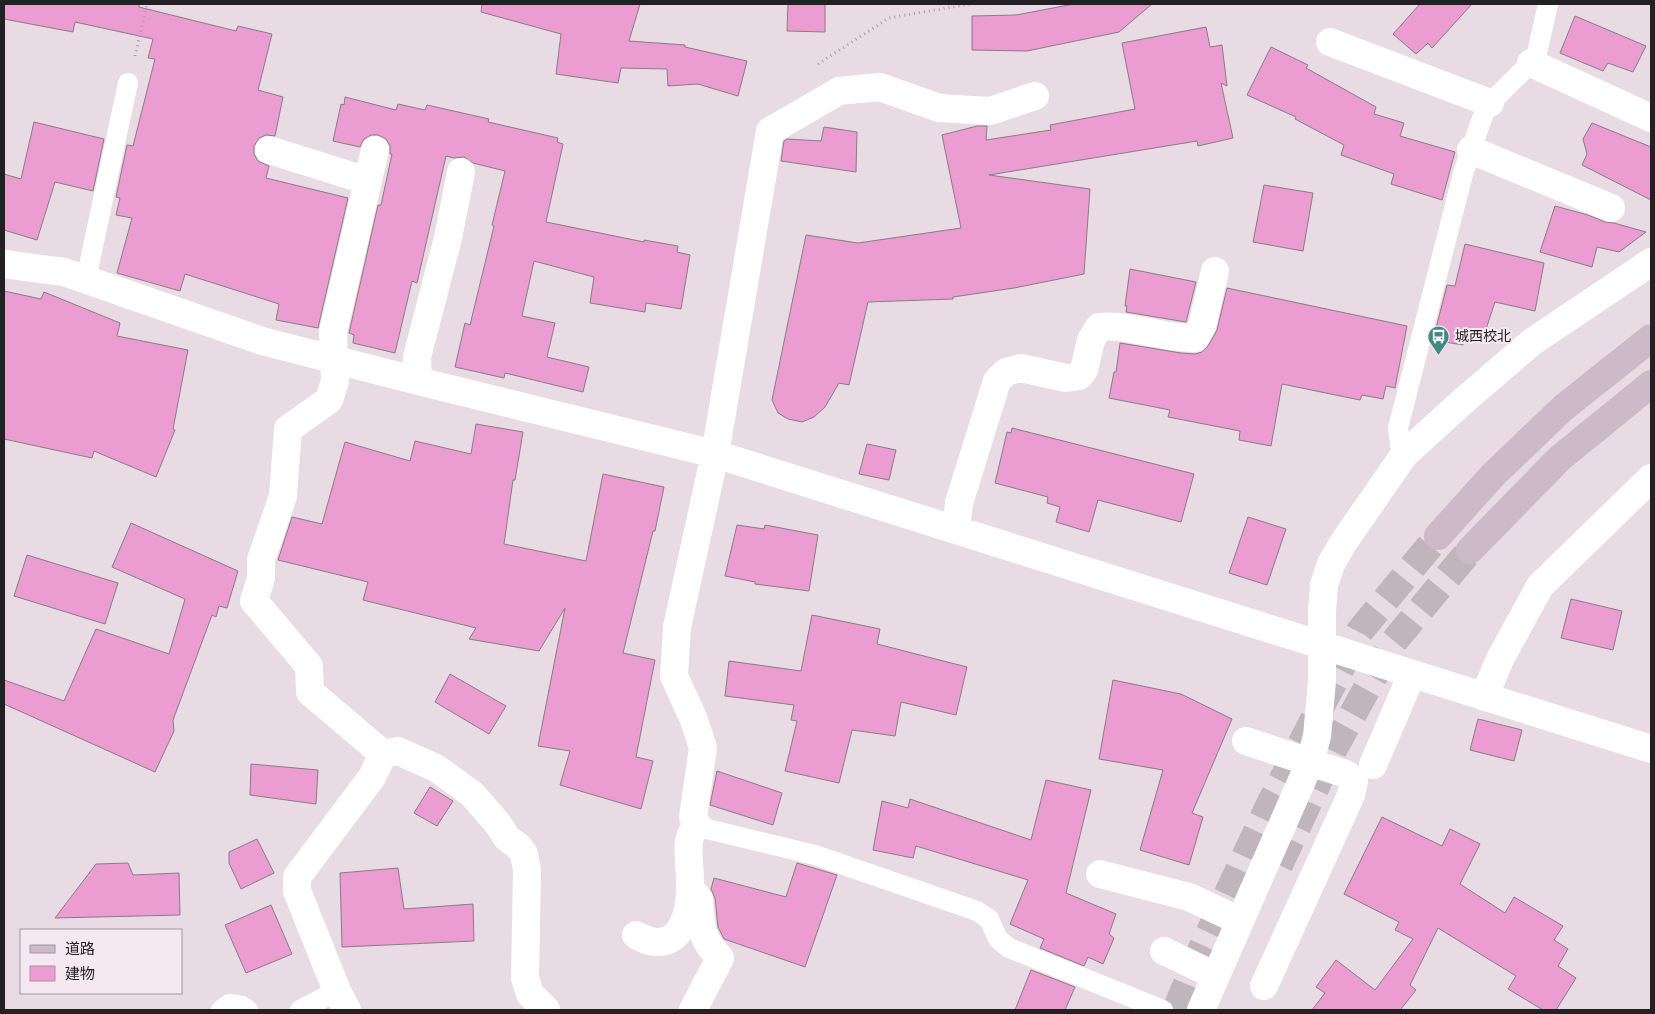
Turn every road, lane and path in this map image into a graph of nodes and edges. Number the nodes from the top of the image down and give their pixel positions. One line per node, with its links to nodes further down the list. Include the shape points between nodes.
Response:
1 (147, 4): 7 (path)
2 (970, 4): 6 (path, via 889,18)
3 (1548, 4): 5 (lane, via 1537,52)
4 (1330, 42): 9 (street)
5 (1531, 63): 9 (lane); 10 (street)
6 (817, 64)
7 (128, 83): 20 (lane)
8 (1036, 96): 25 (street, via 990,111 939,108 880,88 839,91 770,131)
9 (1490, 103): 13 (lane)
10 (1651, 118)
11 (269, 150): 15 (street)
12 (376, 150): 15 (street)
13 (1471, 150): 16 (street); 26 (lane, via 1398,428)
14 (461, 172): 23 (street, via 448,238 417,356)
15 (368, 180): 22 (street, via 332,332)
16 (1611, 208)
17 (1651, 262): 26 (street, via 1532,342)
18 (4, 264): 20 (street, via 64,272)
19 (1215, 271): 28 (street, via 1196,338 1114,326 1099,327 1079,376 1066,378 1020,368 1006,372 998,381 959,503)
20 (86, 280): 22 (street, via 262,341)
21 (1651, 338): 29 (street, via 1563,408 1494,474)
22 (333, 359): 23 (street); 36 (street, via 335,382 329,400 288,429 283,496 261,560 261,578 254,601 309,666 310,692)
23 (418, 382): 25 (street)
24 (1651, 384): 30 (street, via 1560,458)
25 (715, 454): 28 (street); 39 (street, via 677,628 674,676 703,748 693,817)
26 (1404, 455): 31 (street, via 1331,564 1324,585)
27 (1651, 478): 33 (street, via 1540,586 1500,659)
28 (956, 530): 31 (street)
29 (1438, 536)
30 (1470, 550)
31 (1322, 646): 32 (street); 37 (street, via 1317,736)
32 (1412, 674): 33 (street); 38 (street)
33 (1484, 697): 35 (street)
34 (1246, 741): 37 (street)
35 (1651, 749)
36 (383, 754): 47 (street, via 372,777 297,878 297,891); 51 (street, via 398,751 436,768 472,794 524,854 527,870 525,978 530,994)
37 (1310, 762): 42 (street); 46 (street, via 1346,774 1354,781 1351,795)
38 (1373, 765)
39 (698, 824): 41 (street, via 689,842); 53 (lane, via 707,829 815,855 977,910 988,919 998,939 1009,948)
40 (1100, 874): 42 (street, via 1189,897)
41 (690, 890): 43 (street, via 686,921 678,935 664,942 649,941); 52 (street, via 699,899 707,945 720,958)
42 (1240, 921): 45 (street)
43 (636, 935)
44 (1164, 951): 45 (street)
45 (1216, 976): 54 (street)
46 (1264, 986)
47 (342, 1001): 50 (lane)
48 (222, 1010): 49 (lane, via 230,1004)
49 (248, 1010)
50 (300, 1010)
51 (546, 1010)
52 (693, 1010)
53 (1163, 1010)
54 (1201, 1010)

